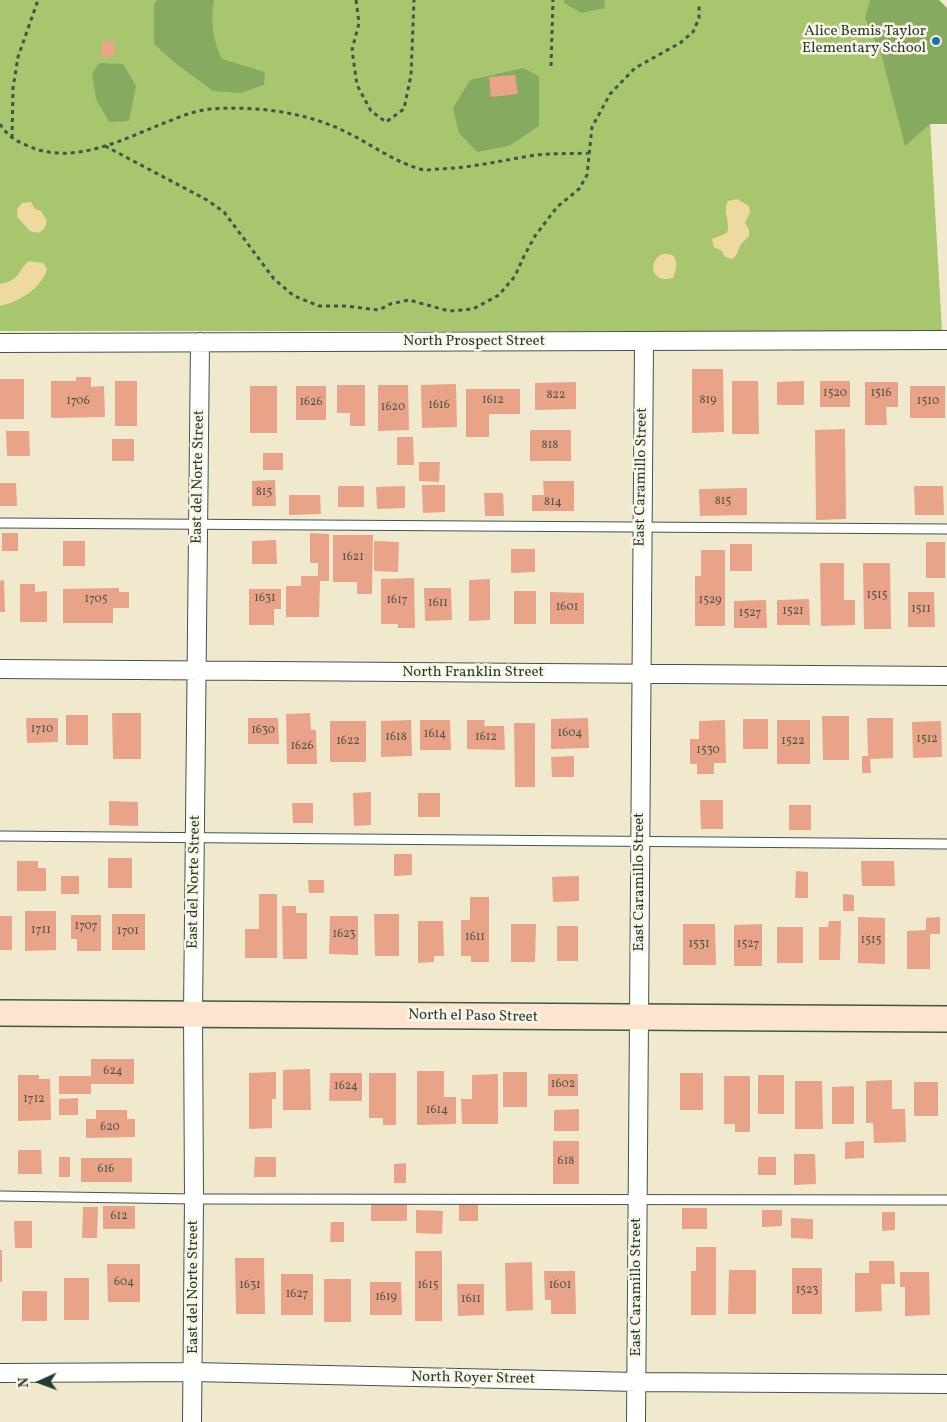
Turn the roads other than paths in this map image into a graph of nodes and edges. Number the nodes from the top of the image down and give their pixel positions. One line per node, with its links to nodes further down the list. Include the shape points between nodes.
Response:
1 (947, 340): 3 (street, North Prospect Street)
2 (200, 342): 3 (street, North Prospect Street); 4 (street, North Prospect Street); 6 (street, East del Norte Street)
3 (644, 342): 7 (street, East Caramillo Street)
4 (0, 343)
5 (0, 523): 6 (lane)
6 (198, 524): 7 (lane); 10 (street, East del Norte Street)
7 (642, 526): 8 (lane); 11 (street, East Caramillo Street)
8 (947, 529)
9 (0, 669): 10 (street, North Franklin Street)
10 (197, 671): 11 (street, North Franklin Street); 14 (street, East del Norte Street)
11 (640, 674): 12 (street, North Franklin Street); 15 (street, East Caramillo Street)
12 (947, 676)
13 (0, 836): 14 (lane)
14 (196, 838): 15 (lane); 18 (street, East del Norte Street)
15 (640, 842): 16 (lane); 19 (street, East Caramillo Street)
16 (947, 844)
17 (0, 1013): 18 (street, North el Paso Street)
18 (193, 1013): 19 (street, North el Paso Street); 22 (street, East del Norte Street)
19 (639, 1019): 20 (street, North el Paso Street); 23 (street, East Caramillo Street)
20 (947, 1020)
21 (0, 1196): 22 (lane)
22 (194, 1199): 23 (lane); 25 (street, East del Norte Street)
23 (638, 1200): 24 (lane); 27 (street, East Caramillo Street)
24 (947, 1200)
25 (193, 1372): 26 (street, North Royer Street); 27 (street, North Royer Street); 29 (street, East del Norte Street)
26 (0, 1373)
27 (637, 1382): 28 (street, North Royer Street); 30 (street, East Caramillo Street)
28 (947, 1384)
29 (192, 1422)
30 (636, 1422)

